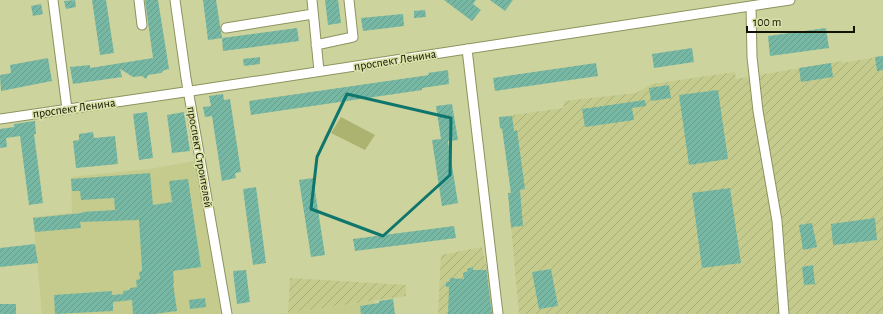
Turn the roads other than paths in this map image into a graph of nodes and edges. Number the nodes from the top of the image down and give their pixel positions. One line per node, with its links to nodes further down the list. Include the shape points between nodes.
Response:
1 (52, 0): 15 (street)
2 (139, 0): 9 (street)
3 (175, 0): 14 (street, проспект Строителей)
4 (312, 0): 8 (street)
5 (349, 0): 11 (street, via 353,37)
6 (790, 0): 7 (street, проспект Ленина)
7 (751, 6): 12 (street, проспект Ленина); 19 (street, via 752,57 758,111 777,221)
8 (313, 14): 10 (street); 11 (street)
9 (142, 26)
10 (226, 28)
11 (316, 44): 13 (street)
12 (467, 49): 13 (street, проспект Ленина); 18 (street)
13 (319, 71): 14 (street, проспект Ленина)
14 (188, 91): 15 (street, проспект Ленина); 17 (street, проспект Строителей)
15 (67, 109): 16 (street, проспект Ленина)
16 (0, 119)
17 (228, 314)
18 (498, 314)
19 (784, 314)

